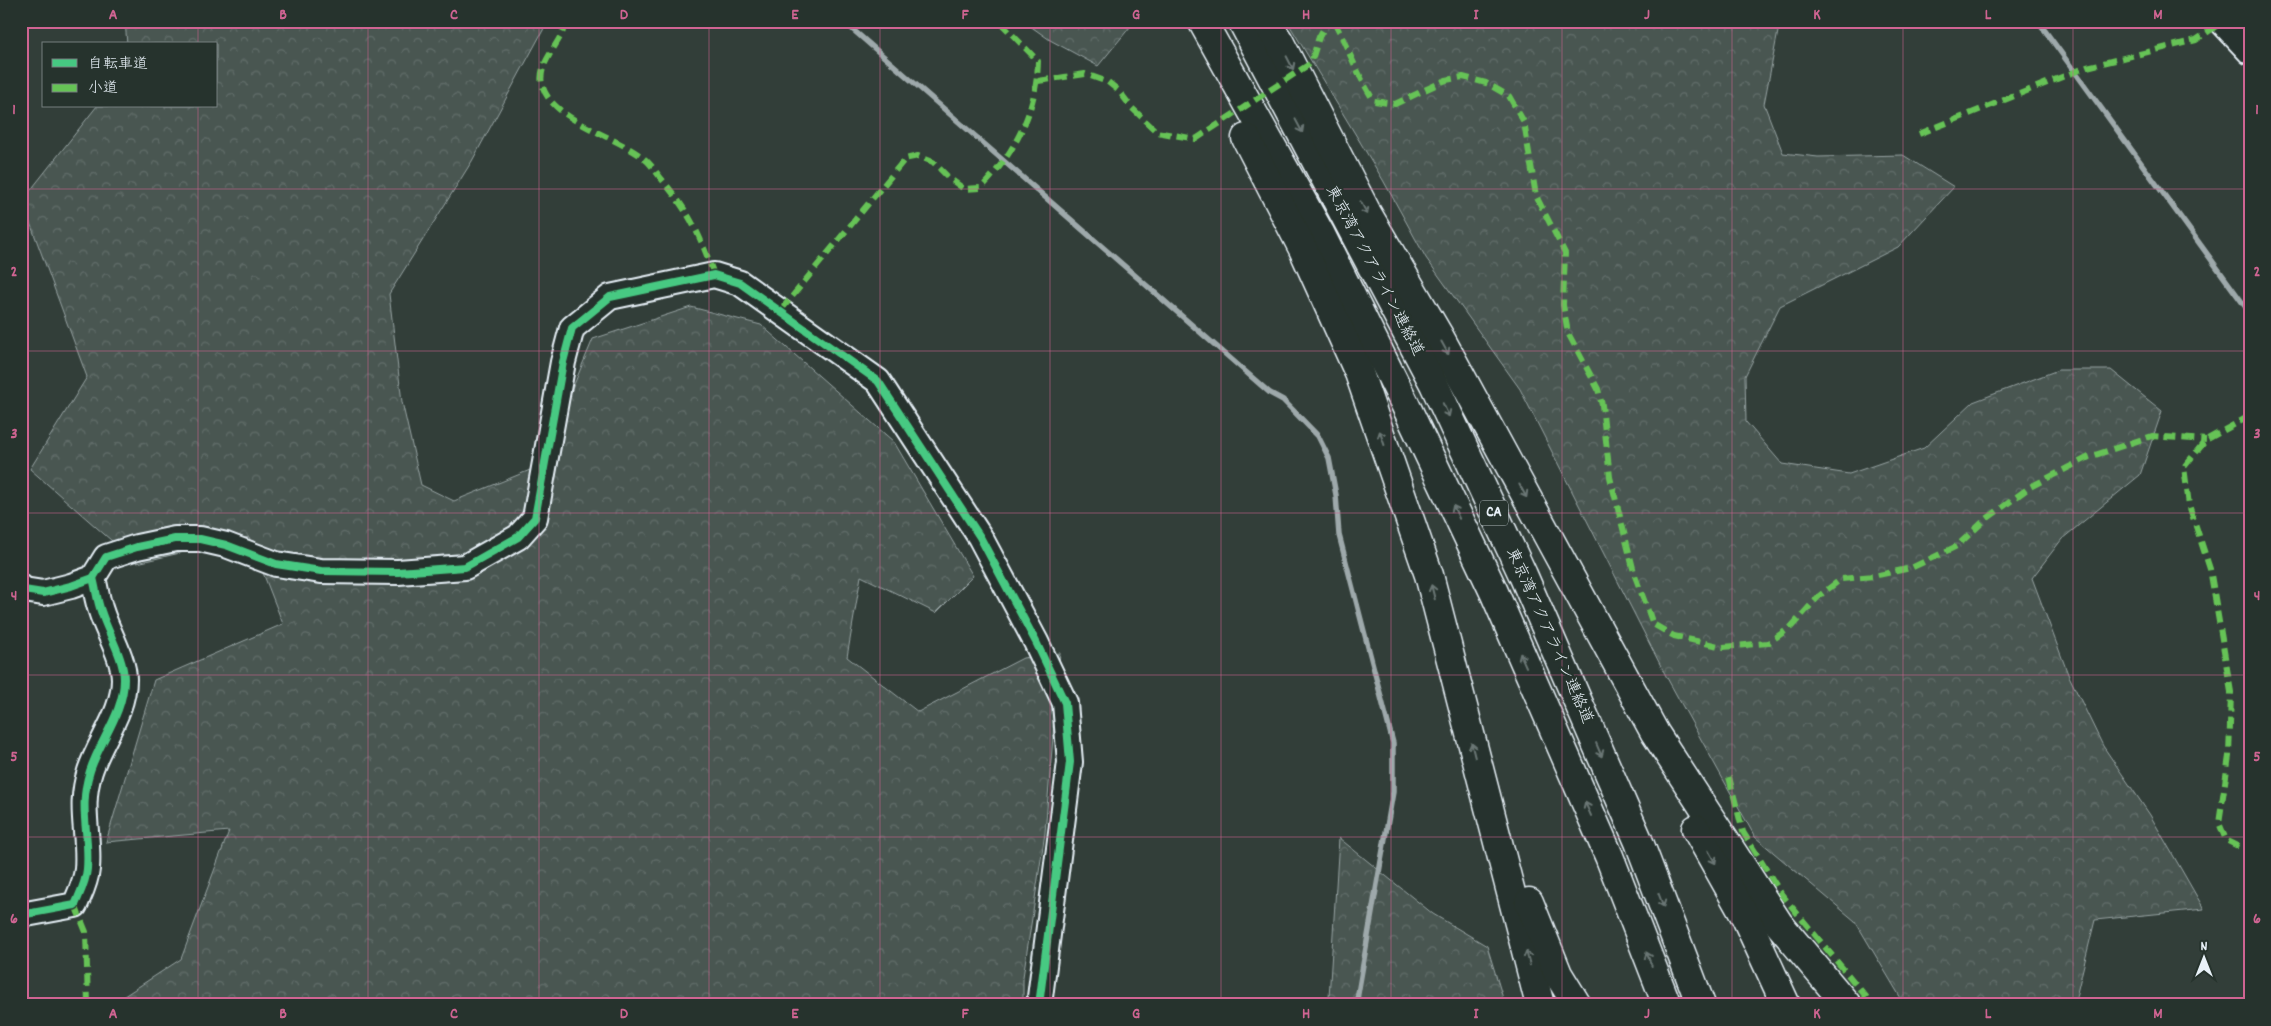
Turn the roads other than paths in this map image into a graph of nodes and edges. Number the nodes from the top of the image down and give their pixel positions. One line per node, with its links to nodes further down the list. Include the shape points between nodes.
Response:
1 (1185, 21): 10 (highway, one-way to 1, via 1429,575 1359,373 1304,249)
2 (1202, 21): 15 (highway, 東京湾アクアライン連絡道 / CA, one-way to 2, via 1609,856 1494,592 1320,233)
3 (2222, 22): 4 (lane); 6 (street)
4 (2250, 25)
5 (1253, 26): 9 (highway, one-way to 9, via 1279,41 1366,213 1442,342); 16 (highway, 東京湾アクアライン連絡道 / CA, one-way to 16, via 1434,384 1519,566 1639,842)
6 (2250, 52)
7 (93, 578): 8 (street, via 43,593); 11 (street, via 101,612 111,632 125,678 114,722 90,771 83,807 87,868 75,905); 12 (street, via 106,558 175,539 200,539 276,564 321,571 398,572 465,566 518,537 535,518 572,328 610,297 714,275 740,283 878,381 980,537 1065,703 1070,762)
8 (21, 587)
9 (1655, 734): 17 (highway, one-way to 17, via 1676,791 1746,918); 18 (highway, via 1779,924)
10 (1483, 788): 13 (highway, one-way to 10); 14 (highway, via 1504,831 1539,931 1558,974)
11 (21, 915)
12 (1039, 1005)
13 (1540, 1005)
14 (1577, 1005)
15 (1667, 1005)
16 (1702, 1005)
17 (1786, 1005)
18 (1847, 1005)

